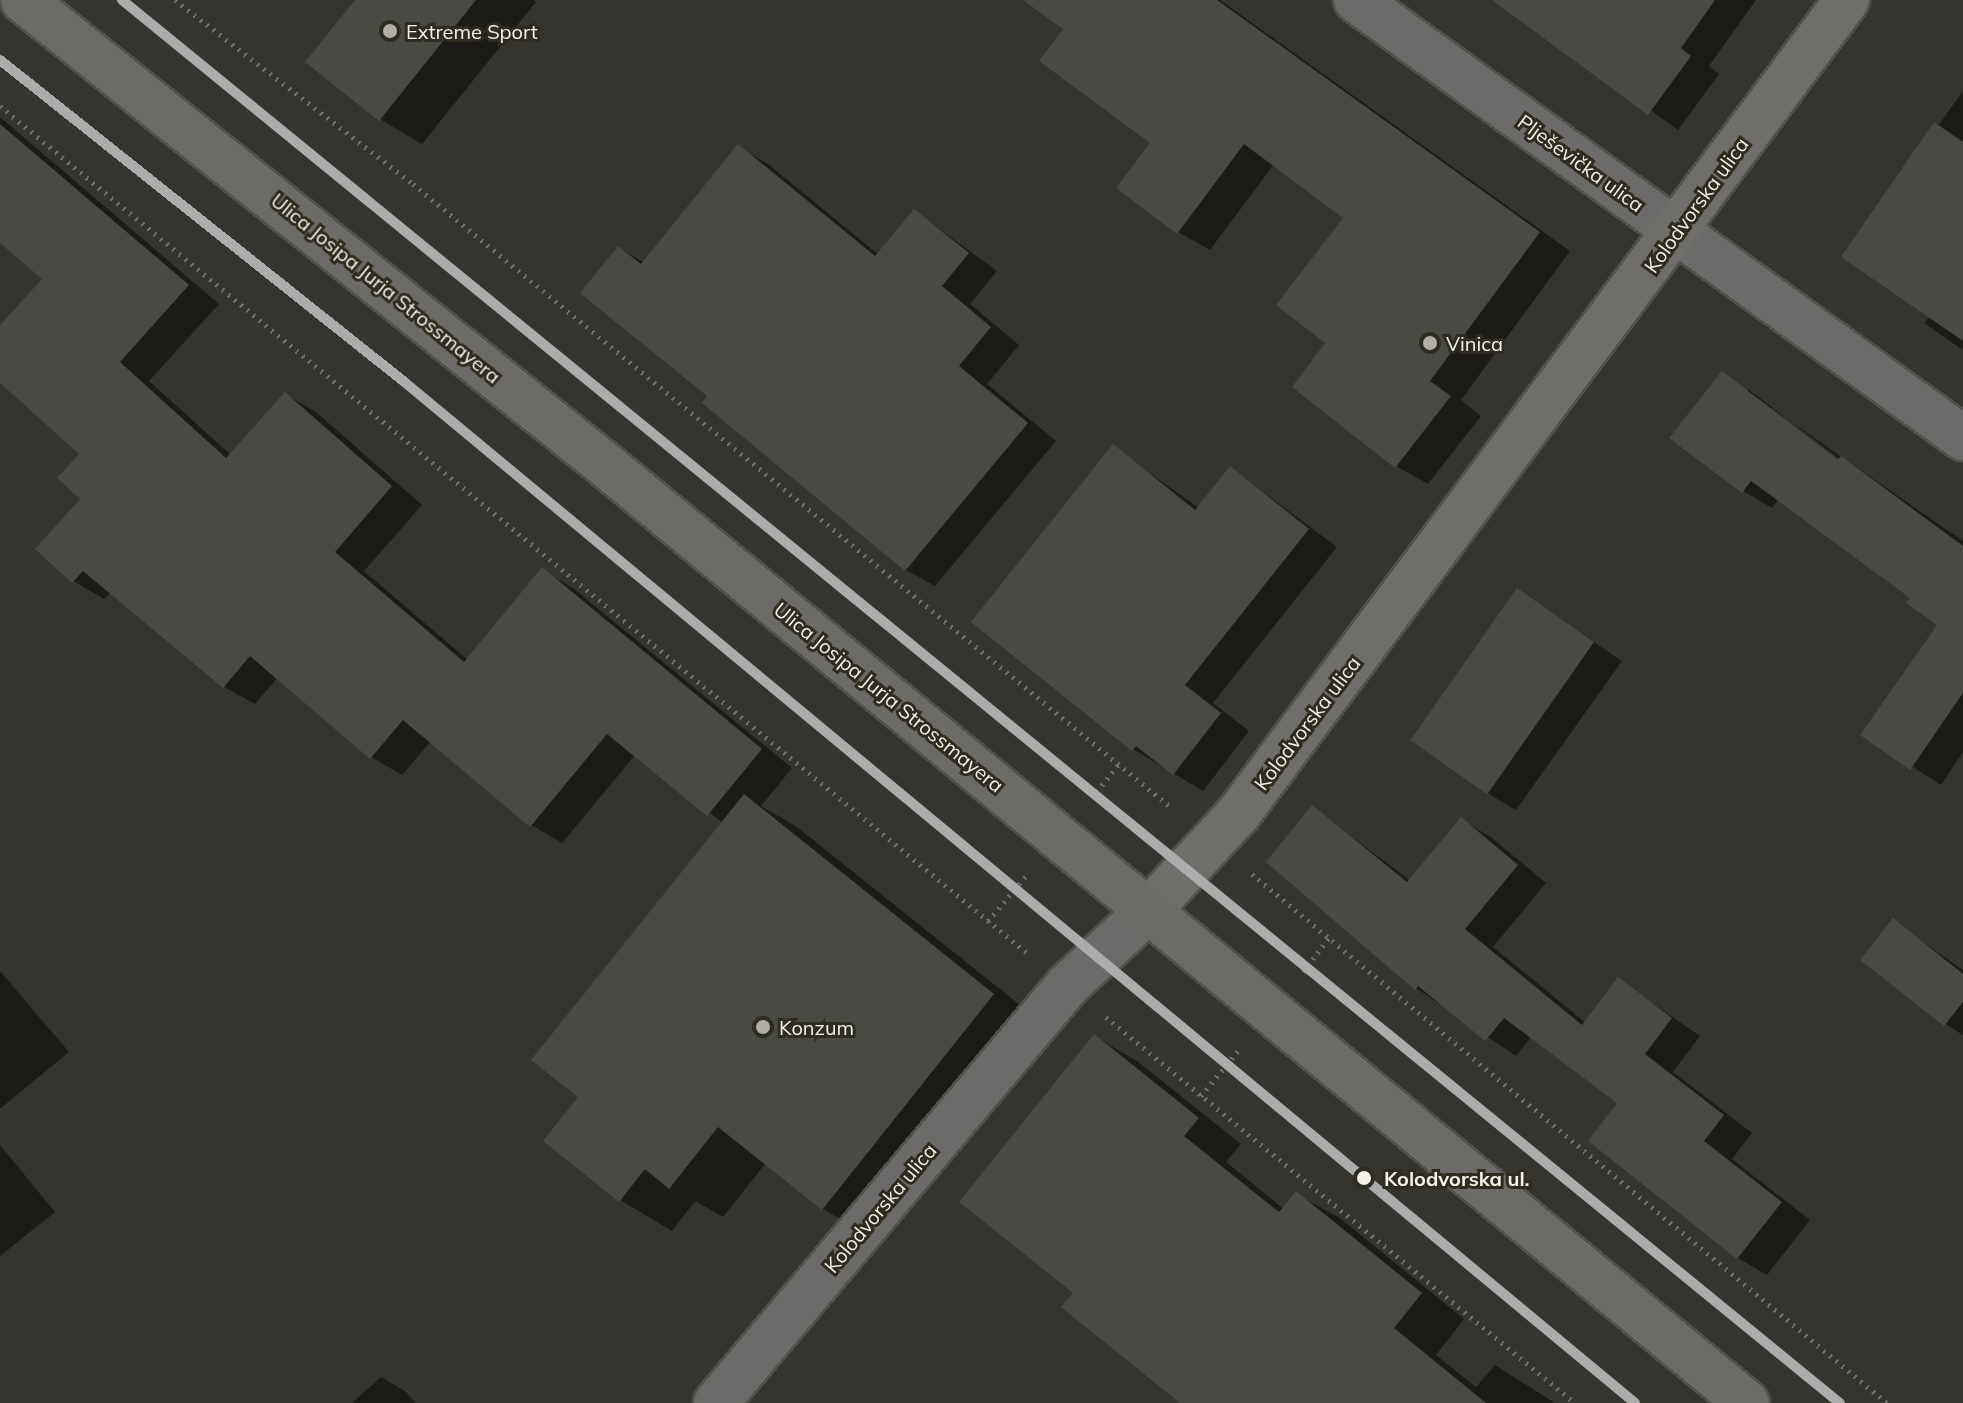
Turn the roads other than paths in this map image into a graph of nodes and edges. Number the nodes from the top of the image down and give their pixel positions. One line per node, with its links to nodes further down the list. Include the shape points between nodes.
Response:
1 (23, 0): 6 (main road, Ulica Josipa Jurja Strossmayera, via 583,447)
2 (1356, 0): 4 (street, Plješevička ulica)
3 (1847, 0): 4 (street, Kolodvorska ulica)
4 (1677, 232): 5 (street, Plješevička ulica); 6 (street, Kolodvorska ulica, via 1216,843)
5 (1963, 438)
6 (1149, 910): 7 (street, Kolodvorska ulica, via 1067,986); 8 (main road, Ulica Josipa Jurja Strossmayera)
7 (716, 1403)
8 (1747, 1403)

